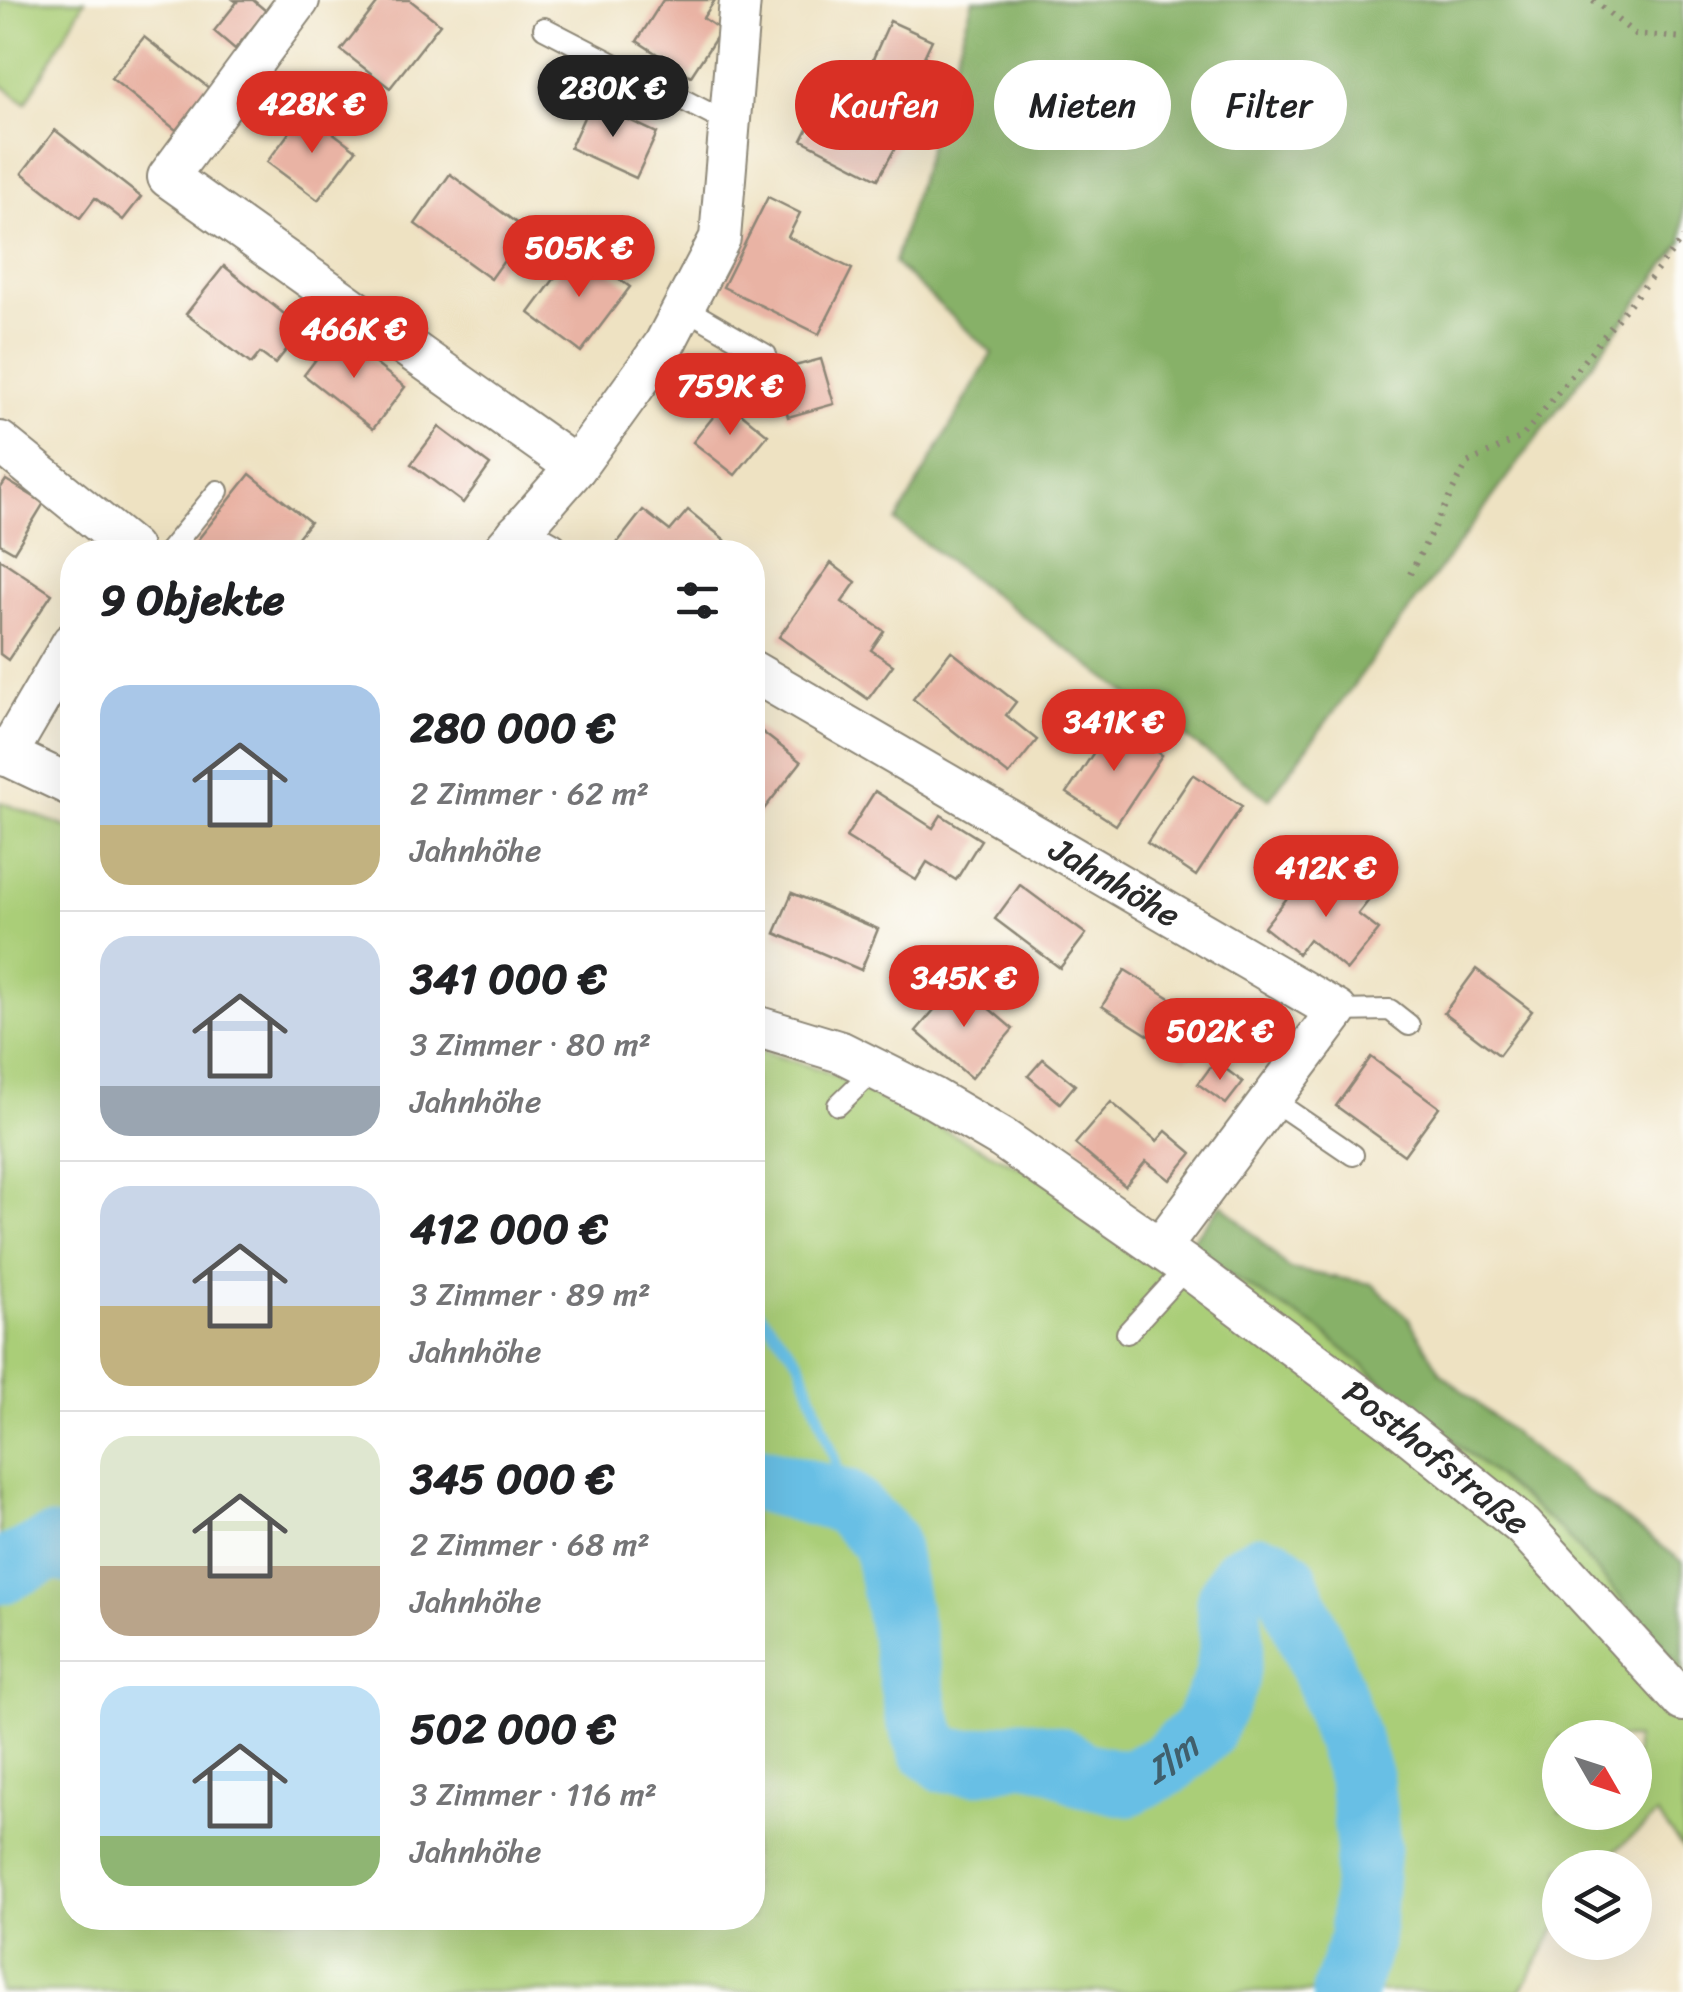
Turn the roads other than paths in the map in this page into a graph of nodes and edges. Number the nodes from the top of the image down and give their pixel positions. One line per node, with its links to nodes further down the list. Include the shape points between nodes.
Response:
1 (299, 0): 8 (street, via 168,177)
2 (740, 0): 4 (street)
3 (544, 28): 4 (lane)
4 (728, 123): 5 (street, via 720,238)
5 (683, 307): 6 (lane); 8 (street)
6 (766, 355)
7 (0, 442): 10 (street)
8 (576, 466): 12 (street)
9 (218, 491): 11 (lane)
10 (127, 540)
11 (155, 540)
12 (527, 540)
13 (60, 661): 15 (street)
14 (765, 679): 17 (street, Jahnhöhe)
15 (3, 754): 16 (street)
16 (60, 780)
17 (1337, 1010): 18 (lane, via 1390,1010); 21 (street)
18 (1409, 1024)
19 (765, 1029): 20 (street)
20 (876, 1068): 22 (lane); 24 (street, via 1003,1139)
21 (1271, 1099): 23 (lane); 24 (street)
22 (838, 1105)
23 (1353, 1155)
24 (1173, 1258): 25 (lane); 26 (street, Posthofstraße, via 1523,1526)
25 (1127, 1333)
26 (1683, 1701)

